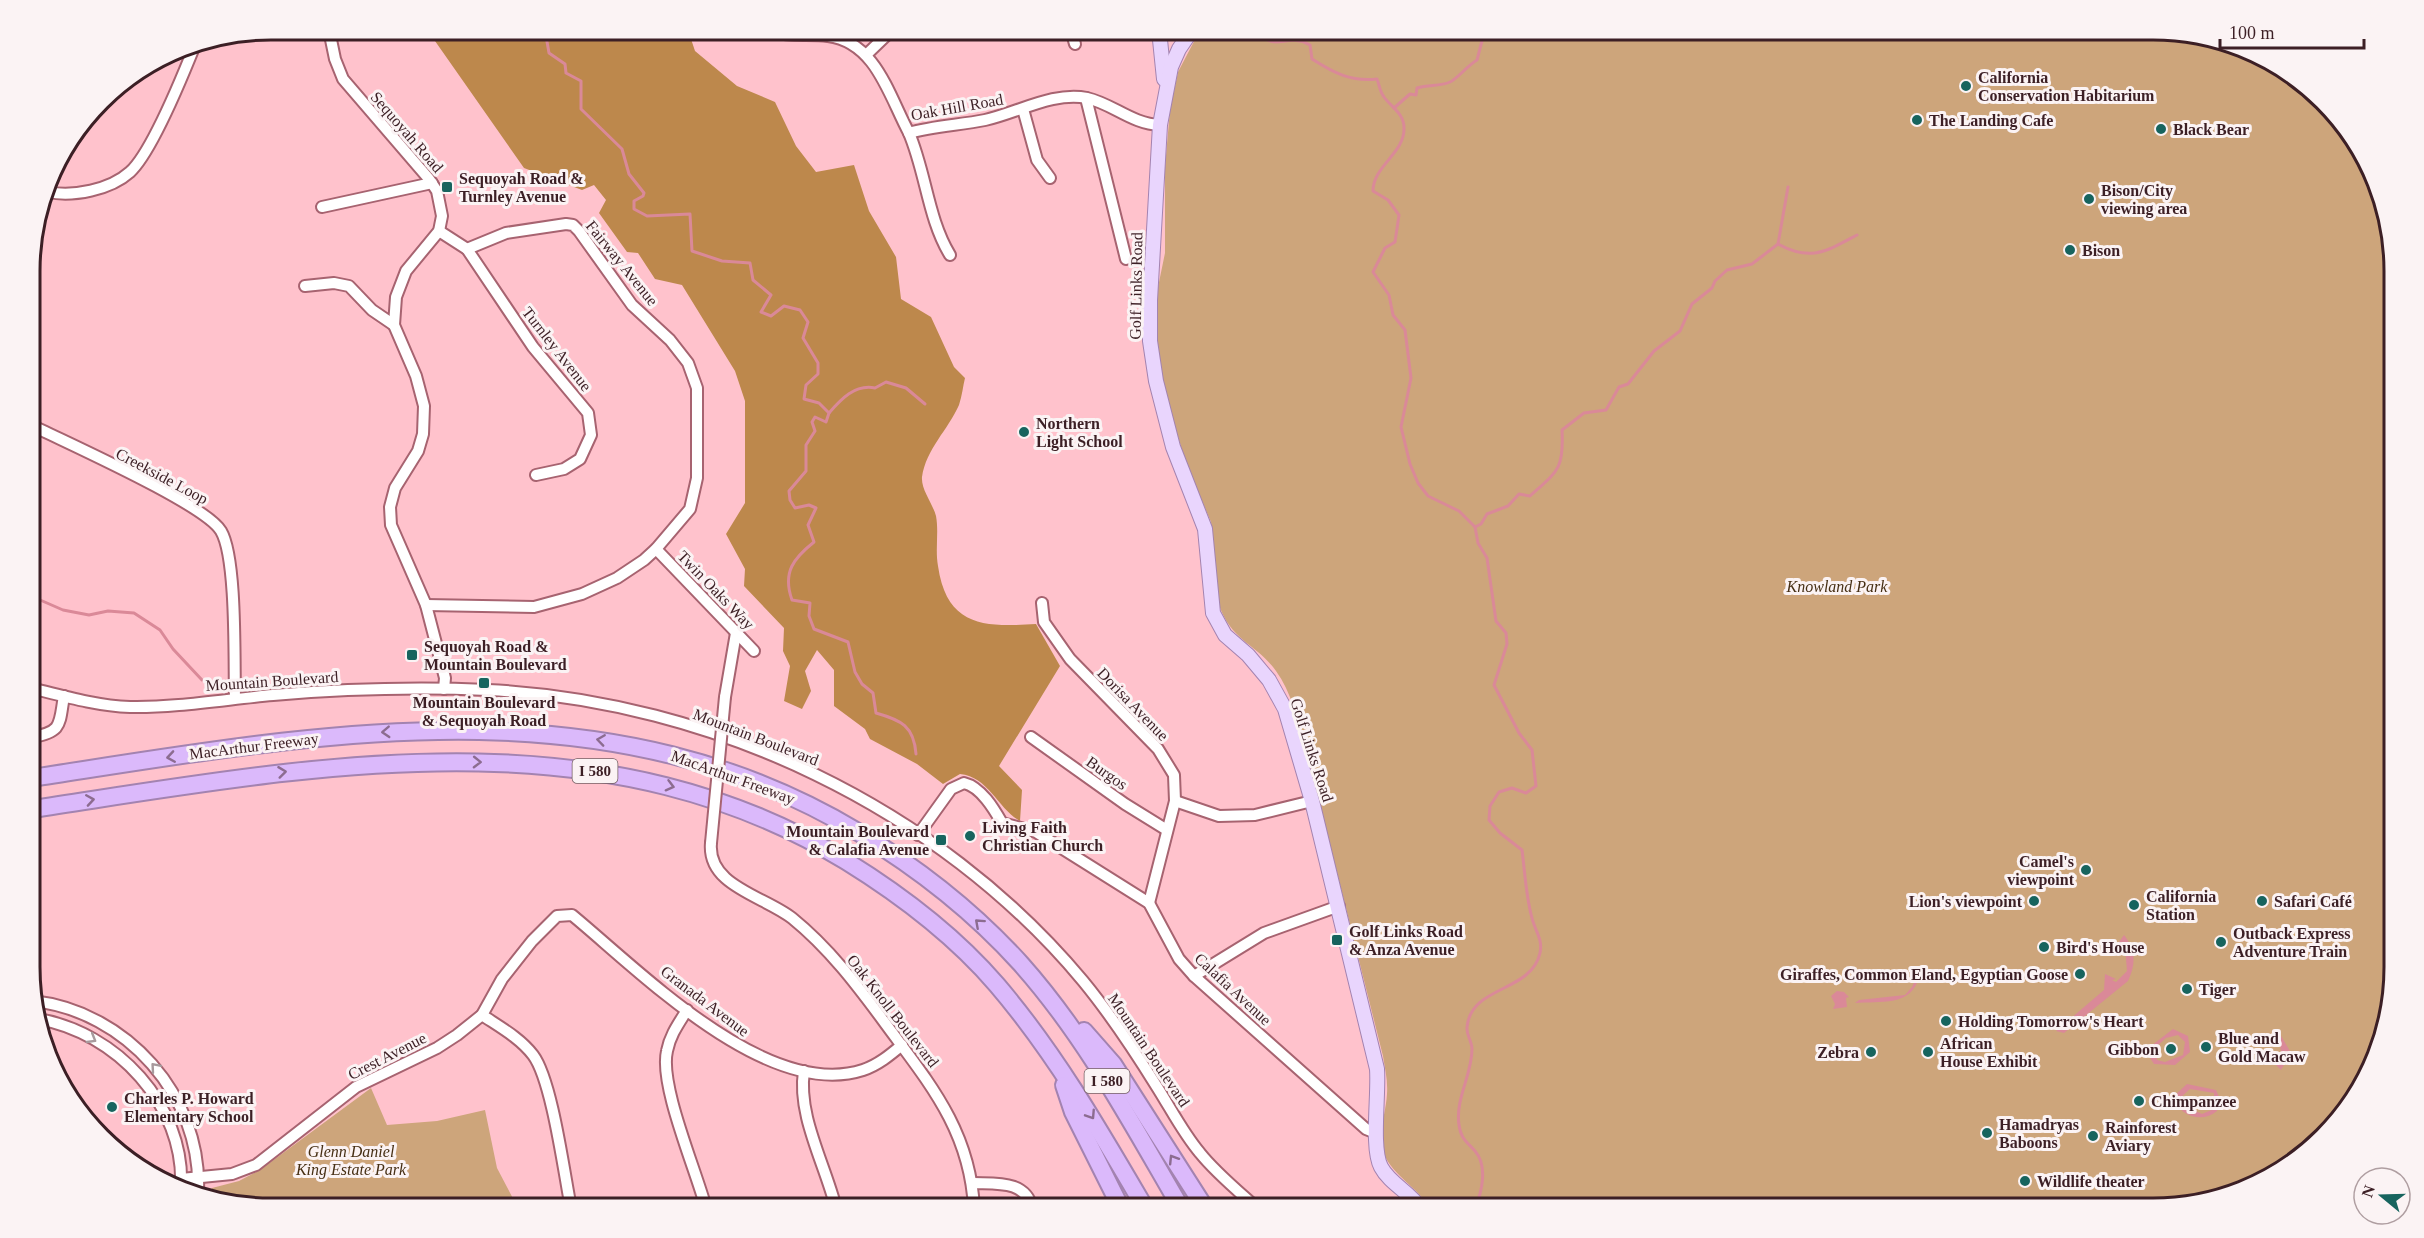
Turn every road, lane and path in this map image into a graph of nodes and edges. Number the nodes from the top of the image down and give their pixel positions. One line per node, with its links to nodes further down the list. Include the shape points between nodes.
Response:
1 (331, 40): 16 (street, Sequoyah Road, via 344,79)
2 (840, 40): 8 (street)
3 (882, 40): 8 (street)
4 (1074, 40): 7 (street)
5 (1160, 40): 10 (main road)
6 (1182, 40): 10 (main road, Golf Links Road)
7 (1075, 44)
8 (867, 54): 14 (street, Oak Hill Road)
9 (190, 56): 17 (street, via 150,142 131,172 85,192)
10 (1165, 89): 13 (main road, Golf Links Road)
11 (1086, 98): 12 (street, Oak Hill Road, via 1053,100); 13 (street, Oak Hill Road, via 1135,120); 22 (street)
12 (1023, 109): 14 (street, Oak Hill Road); 15 (street, via 1037,160)
13 (1160, 125): 40 (main road, Golf Links Road, via 1150,300 1150,341 1156,381 1173,447 1205,529 1213,614 1225,635 1269,680 1285,709)
14 (909, 134): 21 (street, via 921,161 938,235)
15 (1050, 178)
16 (432, 183): 18 (street); 19 (street, Sequoyah Road, via 442,216)
17 (55, 193)
18 (322, 207)
19 (439, 231): 20 (street, Turnley Avenue); 24 (street, via 406,271 396,297)
20 (467, 249): 26 (street, Turnley Avenue, via 533,347 588,413 591,435 580,459 564,469); 27 (street, Fairway Avenue, via 506,233 573,225 632,304 688,363 697,388 698,478 690,509)
21 (950, 255)
22 (1126, 259)
23 (304, 286): 24 (street, via 349,286 372,310)
24 (394, 325): 29 (street, via 424,406 423,434 418,451 395,488 391,525)
25 (40, 430): 35 (street, Creekside Loop, via 193,506 220,530 231,562)
26 (536, 476)
27 (656, 549): 29 (street, Fairway Avenue, via 617,578 582,594 534,607); 30 (street, Twin Oaks Way)
28 (1042, 603): 39 (street, Dorisa Avenue, via 1044,622 1070,659 1158,749 1174,776)
29 (426, 605): 32 (street)
30 (736, 633): 31 (street, Twin Oaks Way); 53 (street, Oak Knoll Boulevard, bridge, via 725,697 711,860 722,876 791,917 828,952 860,987)
31 (754, 651)
32 (444, 689): 35 (street, Mountain Boulevard, via 363,689); 43 (street, Mountain Boulevard, via 575,697 686,725 799,767 861,798)
33 (40, 690): 34 (street, Mountain Boulevard)
34 (64, 696): 35 (street, Mountain Boulevard, via 129,707); 36 (street, via 59,728)
35 (235, 698)
36 (40, 735)
37 (1031, 737): 42 (street, Burgos)
38 (40, 777): 47 (highway, MacArthur Freeway / I 580, one-way to 38, via 927,879 844,824 756,782 622,743 535,732 403,731 262,743)
39 (1175, 801): 40 (street, via 1219,816 1254,816); 42 (street, Dorisa Avenue)
40 (1312, 801): 45 (main road, Golf Links Road)
41 (40, 808): 54 (highway, MacArthur Freeway / I 580, one-way to 54, via 285,771 403,762 532,764 658,783 744,810 785,829 826,850 900,898 968,955 998,986)
42 (1167, 830): 44 (street, Dorisa Avenue)
43 (918, 834): 44 (street, Calafia Avenue, via 951,789 969,784 1002,824 1036,832); 71 (street, Mountain Boulevard, via 990,888 1060,956 1117,1025 1200,1154)
44 (1149, 903): 48 (street, Calafia Avenue, via 1179,959)
45 (1339, 906): 48 (street, via 1264,933); 56 (main road, Golf Links Road, via 1377,1069)
46 (572, 915): 50 (street, Granada Avenue); 51 (street, Crest Avenue, via 557,916 532,941 502,979)
47 (1020, 964): 69 (highway, MacArthur Freeway / I 580, via 1099,1068); 70 (highway, one-way to 47, via 1113,1065)
48 (1194, 976): 56 (street, Calafia Avenue, via 1366,1129)
49 (43, 1002): 57 (street, one-way to 49, via 192,1134 184,1114 173,1092 145,1056 95,1019)
50 (687, 1010): 55 (street, Granada Avenue, via 747,1050); 63 (street, via 666,1053 665,1077)
51 (482, 1015): 57 (street, Crest Avenue, via 438,1048 356,1087 256,1164 232,1174); 62 (street, via 534,1056 547,1086)
52 (47, 1022): 58 (street, one-way to 58, via 86,1034 132,1068 168,1120 178,1152)
53 (902, 1045): 55 (street, Granada Avenue, via 864,1070 830,1075); 60 (street, Oak Knoll Boulevard, via 937,1092 958,1135)
54 (1058, 1066): 67 (highway, via 1073,1112); 68 (highway, MacArthur Freeway / I 580, one-way to 68)
55 (804, 1071): 64 (street, via 802,1106)
56 (1376, 1133): 72 (main road, Golf Links Road, via 1381,1167)
57 (199, 1178): 59 (street, Crest Avenue); 61 (street)
58 (181, 1179)
59 (187, 1181)
60 (973, 1183): 65 (street, Oak Knoll Boulevard); 66 (street, via 1014,1185)
61 (198, 1185)
62 (569, 1198)
63 (703, 1198)
64 (834, 1198)
65 (974, 1198)
66 (1028, 1198)
67 (1116, 1198)
68 (1139, 1198)
69 (1174, 1198)
70 (1199, 1198)
71 (1246, 1198)
72 (1410, 1198)

